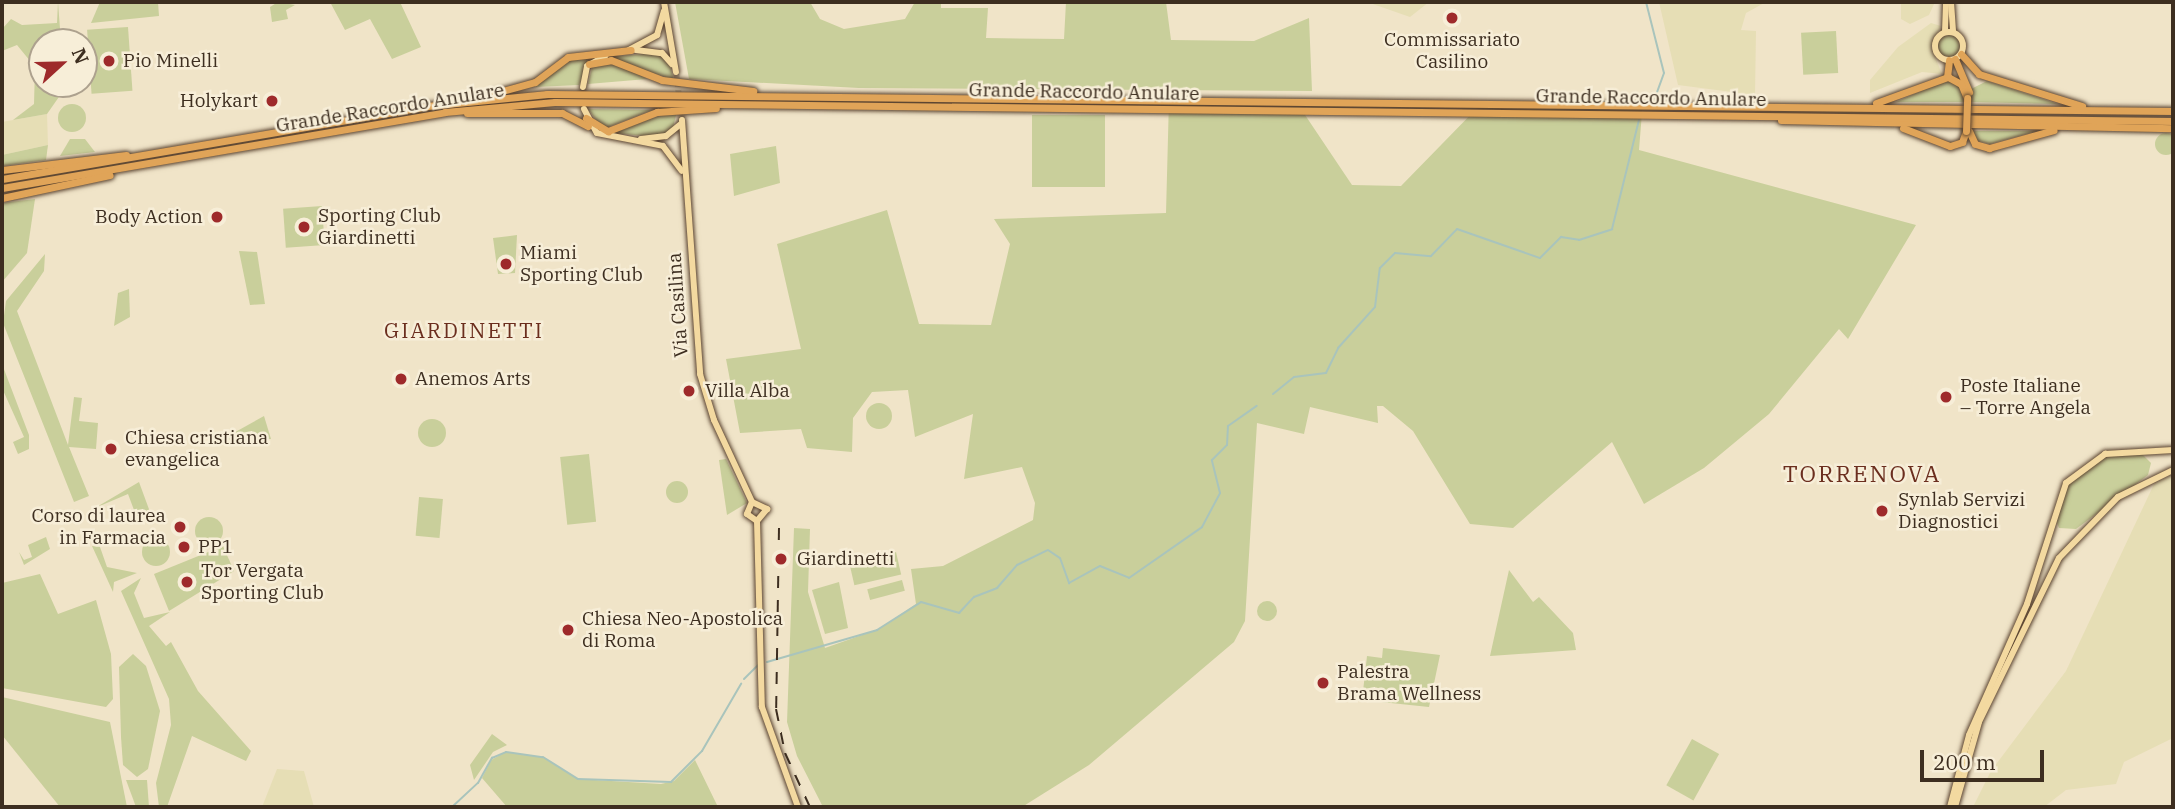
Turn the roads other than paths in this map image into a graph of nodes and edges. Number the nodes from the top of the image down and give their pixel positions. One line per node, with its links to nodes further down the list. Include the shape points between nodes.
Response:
1 (664, 2): 4 (main road)
2 (1946, 2): 5 (main road)
3 (1951, 2): 5 (main road)
4 (664, 11): 6 (main road, via 657,36); 6 (main road, via 676,72 662,53)
5 (1949, 32): 7 (main road, via 1962,40); 7 (main road, via 1935,47)
6 (631, 50): 8 (main road); 13 (highway, via 571,56 531,84)
7 (1955, 57): 9 (highway); 12 (highway); 17 (highway, via 1983,76)
8 (589, 64): 10 (main road); 11 (highway, via 611,60 662,80)
9 (1947, 78): 12 (highway, via 1960,82); 15 (highway, via 1891,100)
10 (583, 87)
11 (771, 94): 13 (highway, Grande Raccordo Anulare, via 571,93); 15 (highway, Grande Raccordo Anulare)
12 (1968, 98): 26 (highway, bridge)
13 (470, 100): 28 (highway, Grande Raccordo Anulare)
14 (788, 105): 19 (highway, Grande Raccordo Anulare, via 573,102); 20 (highway, Grande Raccordo Anulare); 22 (highway, via 664,110 608,131)
15 (1848, 106): 17 (highway, Grande Raccordo Anulare)
16 (584, 109): 22 (main road)
17 (2100, 110): 18 (highway, Grande Raccordo Anulare)
18 (2173, 111)
19 (446, 112): 22 (highway, via 558,112); 33 (highway, Grande Raccordo Anulare)
20 (1749, 115): 21 (highway, Grande Raccordo Anulare); 23 (highway)
21 (2173, 121)
22 (587, 122): 27 (main road, via 605,137)
23 (1891, 126): 24 (highway); 26 (highway, via 1950,146 1962,142)
24 (2089, 127): 25 (highway); 26 (highway, via 1989,149 1975,144)
25 (2173, 128)
26 (1968, 131)
27 (629, 139): 31 (main road, Via Casilina, via 671,152); 31 (main road, Via Casilina, via 668,135 682,120)
28 (109, 159): 29 (highway); 30 (highway)
29 (2, 170)
30 (2, 179)
31 (685, 179): 37 (main road, Via Casilina, via 702,382)
32 (2, 188): 33 (highway, Grande Raccordo Anulare)
33 (35, 188): 34 (highway)
34 (2, 198)
35 (2173, 450): 40 (main road, via 2105,454 2066,483 2027,604 1969,735)
36 (2173, 470): 40 (main road, via 2122,495 2062,554 1989,700)
37 (752, 502): 38 (main road, via 747,514); 38 (main road, via 767,509)
38 (757, 521): 39 (main road, via 763,573 762,707)
39 (798, 807)
40 (1953, 807)

